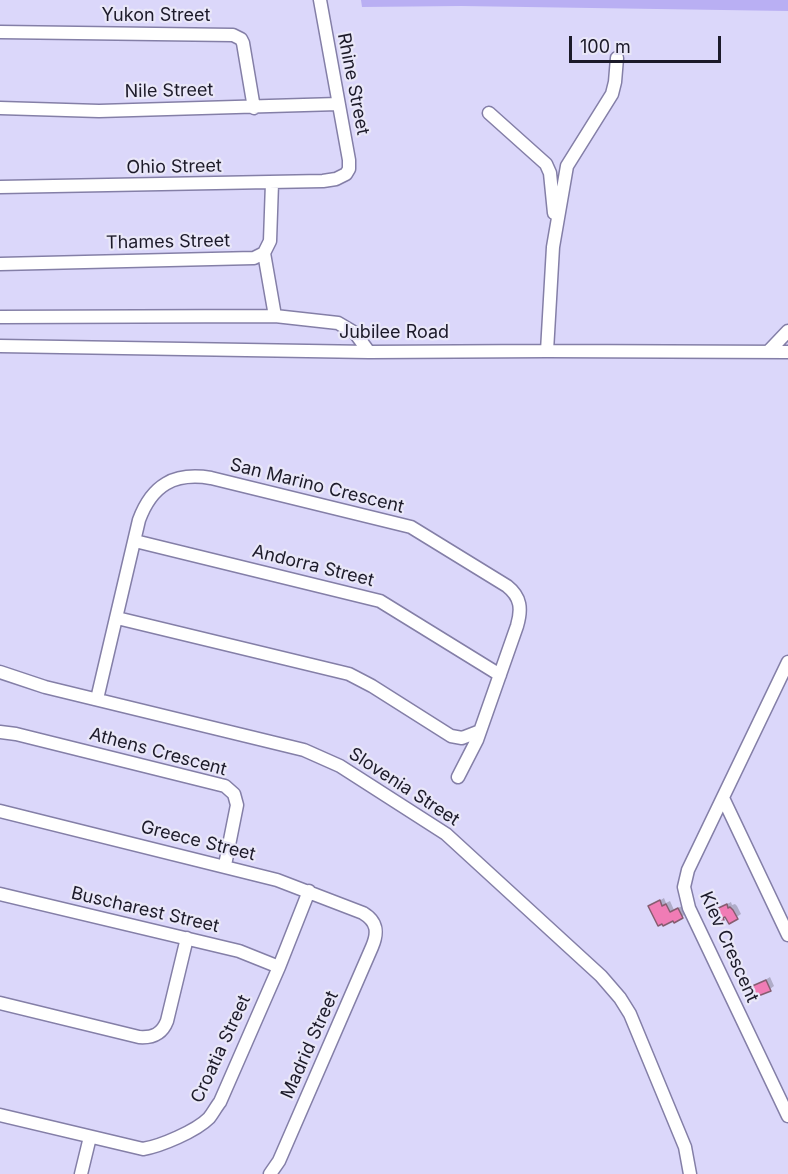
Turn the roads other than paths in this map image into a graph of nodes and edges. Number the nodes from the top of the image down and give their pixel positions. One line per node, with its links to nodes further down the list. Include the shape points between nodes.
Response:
1 (320, 0): 4 (street, Rhine Street)
2 (0, 32): 6 (street, Yukon Street, via 233,35 243,43)
3 (616, 58): 11 (street, via 612,94 567,166)
4 (338, 105): 6 (street, Nile Street); 8 (street, Rhine Street, via 350,160)
5 (0, 108): 6 (street, Nile Street)
6 (254, 108)
7 (489, 113): 11 (street, via 546,164)
8 (346, 174): 9 (street, Ohio Street, via 323,181)
9 (272, 183): 10 (street, Ohio Street); 12 (street, via 270,241)
10 (0, 187)
11 (556, 229): 18 (street)
12 (264, 253): 13 (street, Thames Street, via 244,259); 14 (street)
13 (0, 264)
14 (274, 316): 15 (street); 19 (street, via 338,323 355,333)
15 (0, 317)
16 (788, 331): 20 (street)
17 (0, 346): 19 (street, Jubilee Road)
18 (547, 351): 19 (street, Jubilee Road); 20 (street, Jubilee Road)
19 (369, 352)
20 (768, 352): 21 (street, Jubilee Road)
21 (788, 352)
22 (135, 541): 23 (street, San Marino Crescent); 26 (street, Andorra Street, via 374,599); 26 (street, San Marino Crescent, via 142,511 154,492 172,480 195,476 411,527 515,593 520,616)
23 (117, 618): 27 (street, San Marino Crescent); 28 (street, via 349,674 450,736 462,738)
24 (788, 662): 31 (street, Kiev Crescent)
25 (0, 672): 27 (street, Slovenia Street)
26 (500, 675): 28 (street, San Marino Crescent)
27 (97, 699): 46 (street, Slovenia Street, via 304,750 340,766 446,834 593,967 620,998 686,1149)
28 (480, 731): 30 (street, San Marino Crescent)
29 (0, 732): 33 (street, Athens Crescent, via 225,786 234,794 237,805)
30 (458, 777)
31 (723, 798): 37 (street); 42 (street, Kiev Crescent, via 688,870 684,893)
32 (0, 811): 33 (street, Greece Street)
33 (225, 865): 34 (street, Greece Street)
34 (309, 891): 36 (street, Greece Street, via 363,913); 39 (street, Croatia Street)
35 (0, 894): 38 (street, Buscharest Street)
36 (376, 928): 45 (street, Madrid Street, via 372,947)
37 (788, 935)
38 (187, 938): 39 (street, Buscharest Street, via 239,951); 40 (street, via 167,1021 153,1036 139,1037)
39 (279, 967): 43 (street, Croatia Street, via 220,1102 208,1119 148,1148)
40 (0, 1003)
41 (0, 1115): 43 (street, Croatia Street)
42 (788, 1116)
43 (90, 1137): 44 (street)
44 (81, 1174)
45 (270, 1174)
46 (690, 1174)

